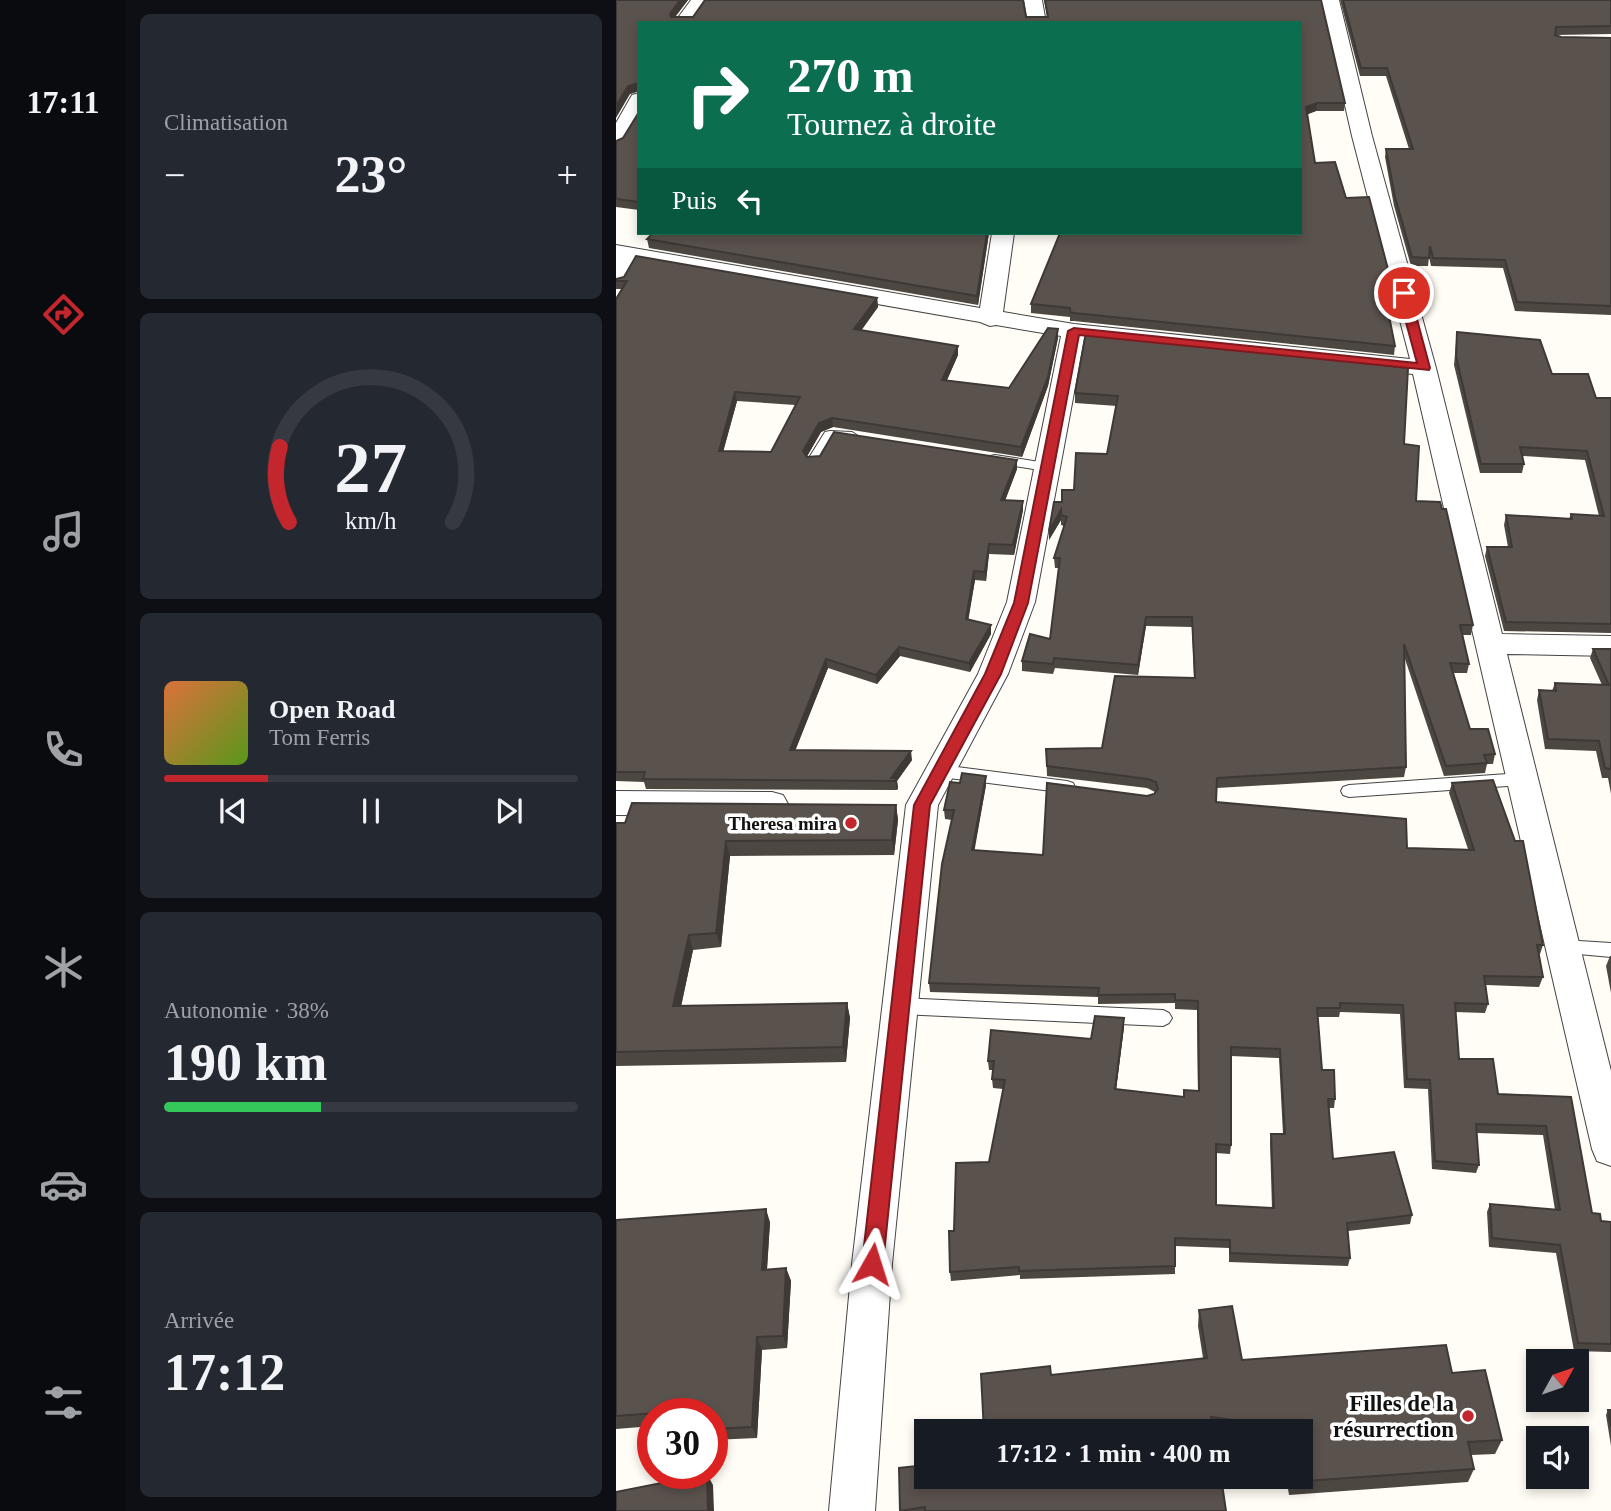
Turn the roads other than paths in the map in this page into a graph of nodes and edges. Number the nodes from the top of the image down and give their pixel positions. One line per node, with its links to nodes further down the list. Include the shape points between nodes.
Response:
1 (700, 0): 4 (street)
2 (1033, 0): 5 (street)
3 (1330, 0): 15 (street)
4 (684, 21)
5 (1037, 21)
6 (616, 97): 7 (street)
7 (637, 99)
8 (637, 104): 9 (street)
9 (627, 131)
10 (1003, 235): 13 (street)
11 (624, 253): 12 (street); 13 (street)
12 (616, 279)
13 (990, 319): 14 (street)
14 (1074, 331): 15 (street); 19 (street)
15 (1424, 368): 20 (street)
16 (865, 438): 18 (lane, via 830,435)
17 (984, 457): 19 (lane)
18 (814, 461)
19 (1046, 467): 22 (street, via 1021,603 993,674)
20 (1490, 644): 21 (street); 23 (street)
21 (1611, 646)
22 (941, 771): 24 (lane); 30 (street, via 908,805)
23 (1522, 779): 25 (lane); 28 (street)
24 (1078, 788)
25 (1349, 791)
26 (616, 803): 27 (street)
27 (797, 804)
28 (1563, 947): 29 (lane); 32 (street)
29 (1611, 950)
30 (900, 1006): 31 (lane); 33 (street)
31 (1163, 1018)
32 (1611, 1149)
33 (852, 1511)

